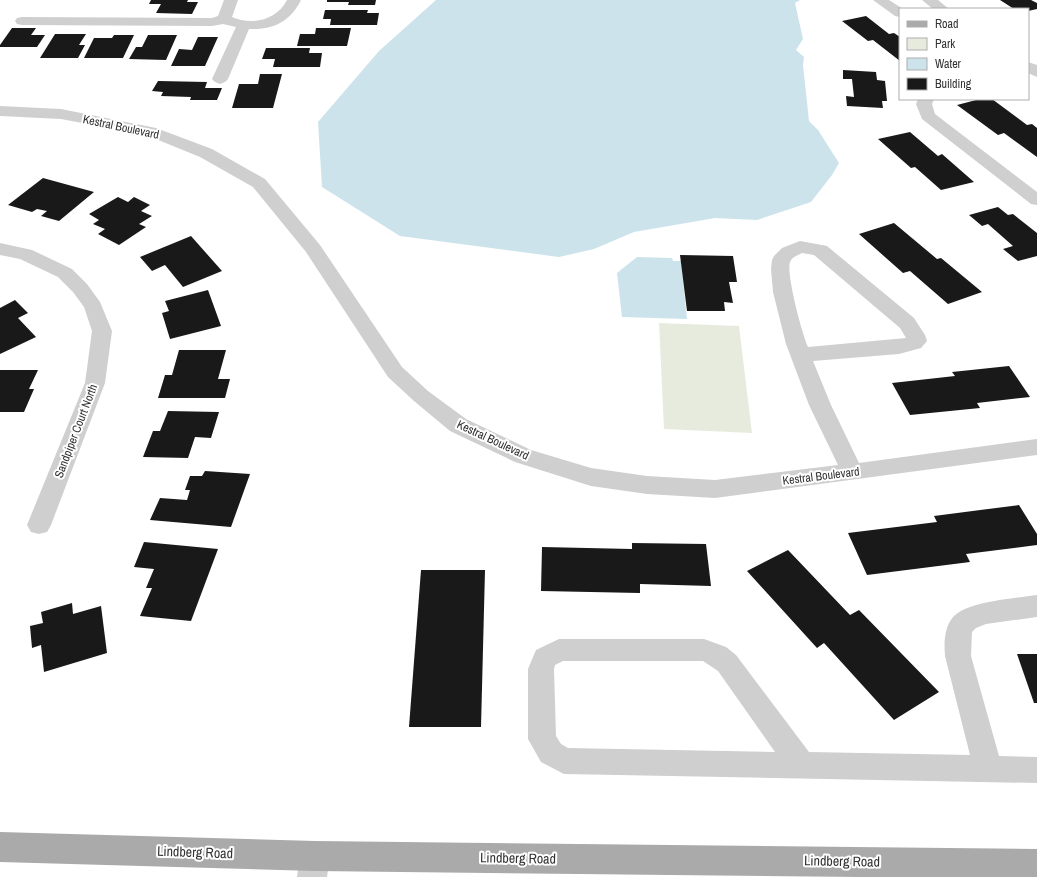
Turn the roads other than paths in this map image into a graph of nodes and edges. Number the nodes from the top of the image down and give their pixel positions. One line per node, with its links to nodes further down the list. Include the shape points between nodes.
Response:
1 (231, 0): 7 (street)
2 (294, 0): 9 (street, via 282,17)
3 (880, 0): 6 (street)
4 (930, 0): 5 (street)
5 (941, 8)
6 (899, 12)
7 (224, 19): 8 (street, via 212,22); 9 (street)
8 (22, 21)
9 (244, 25): 10 (street)
10 (220, 79)
11 (926, 100): 13 (street, via 924,104 928,116)
12 (0, 111): 17 (street, Kestral Boulevard, via 61,114 150,131 206,153 259,183 313,249 395,372 458,425 523,456 592,477 647,485 715,489)
13 (1037, 200)
14 (0, 249): 18 (street, Sandpiper Court North, via 26,254 65,273 93,306 102,332 95,383)
15 (800, 355): 15 (street, via 783,292 780,269 781,260 789,252 800,247 820,250 828,256 907,323 917,341 899,347); 17 (street, via 820,405)
16 (1037, 447): 17 (street, Kestral Boulevard)
17 (852, 472)
18 (39, 525)
19 (1037, 606): 21 (street, via 979,614 962,624 957,639 958,656)
20 (802, 766): 20 (street, via 564,761 551,752 542,739 541,669 545,658 559,650 704,650 717,654 727,663); 21 (street)
21 (988, 769): 22 (street)
22 (1037, 770)
23 (0, 847): 25 (main road, Lindberg Road)
24 (1037, 864): 25 (main road, Lindberg Road)
25 (313, 866)

